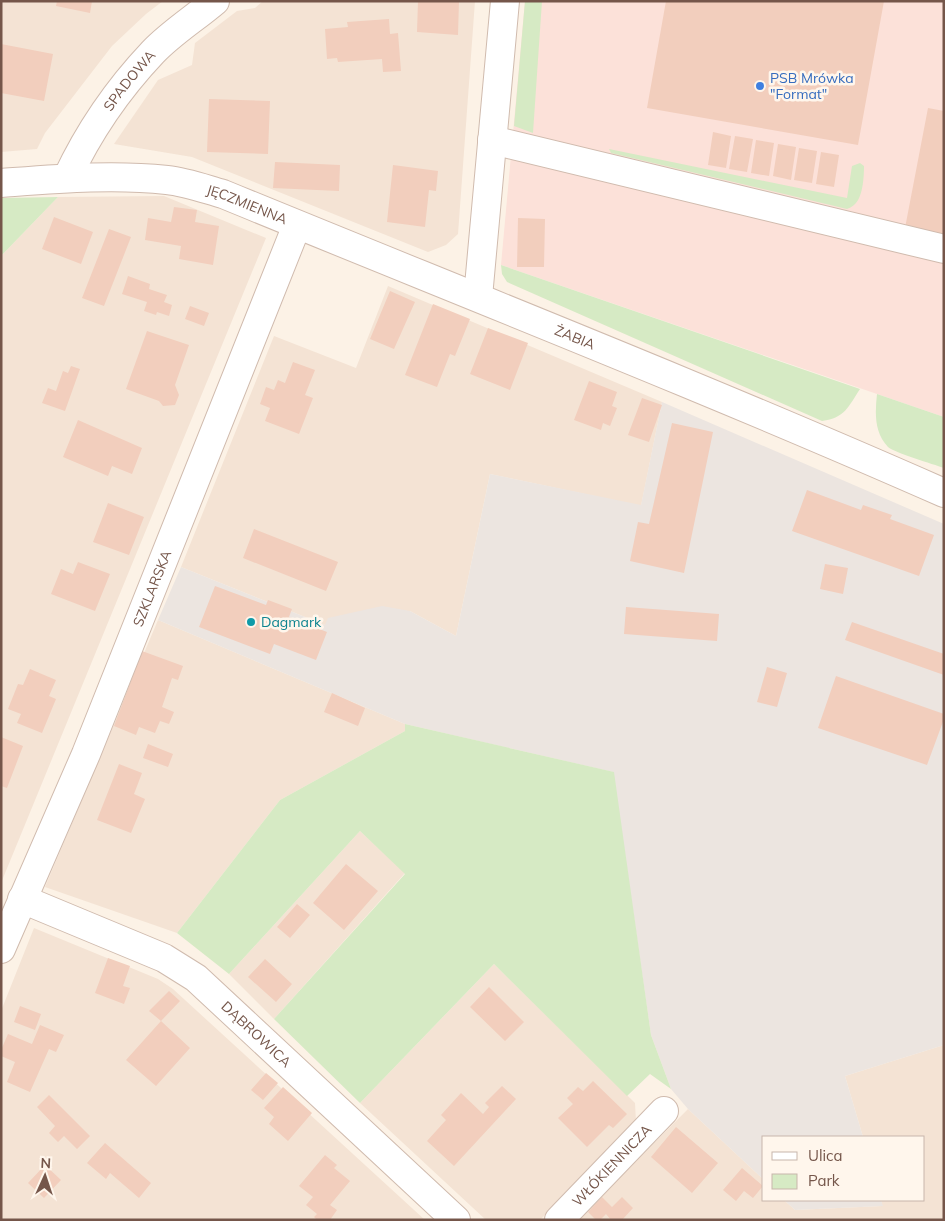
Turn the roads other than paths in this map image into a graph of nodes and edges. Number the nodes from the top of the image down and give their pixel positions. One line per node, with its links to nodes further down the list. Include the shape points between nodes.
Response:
1 (215, 1): 4 (street, SPADOWA, via 154,51 126,83 83,146)
2 (505, 1): 3 (street)
3 (492, 140): 7 (street); 8 (street)
4 (67, 178): 5 (street, JĘCZMIENNA); 6 (street, JĘCZMIENNA, via 168,180 223,194)
5 (1, 183)
6 (297, 225): 8 (street, JĘCZMIENNA); 10 (street, SZKLARSKA, via 86,754)
7 (944, 250)
8 (478, 297): 9 (street, ŻABIA)
9 (944, 493)
10 (22, 899): 11 (street, SZKLARSKA); 13 (street, DĄBROWICA, via 164,958 196,978)
11 (1, 949)
12 (664, 1111): 14 (street, WŁÓKIENNICZA)
13 (456, 1220)
14 (559, 1220)

